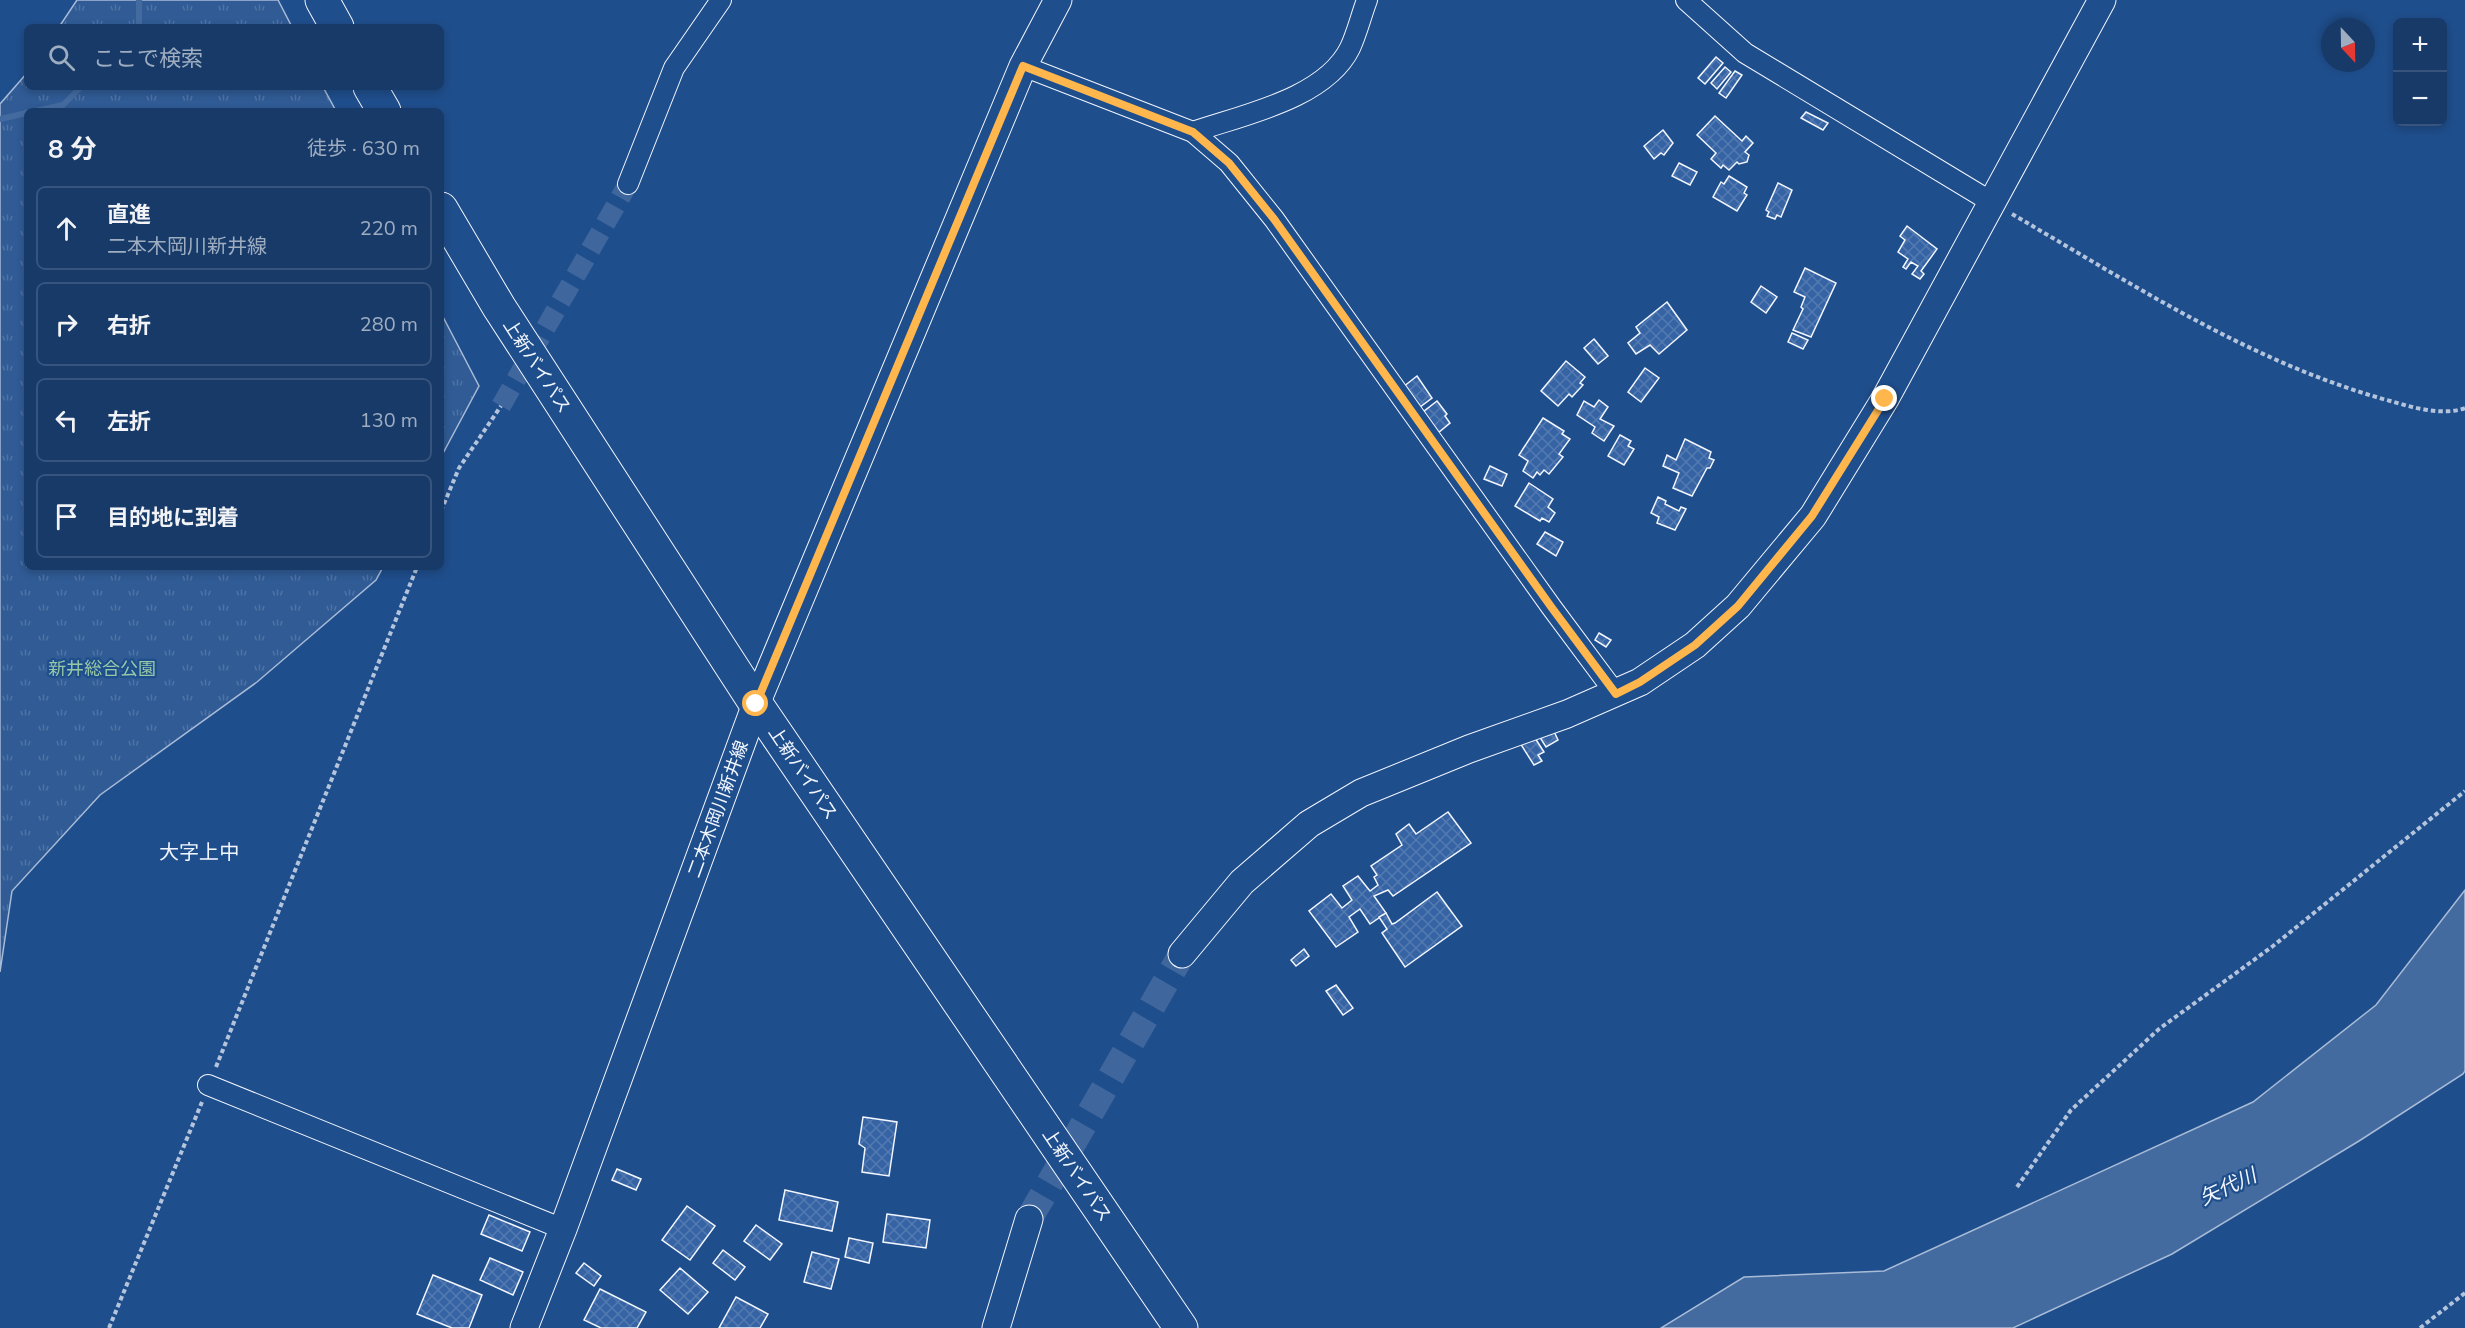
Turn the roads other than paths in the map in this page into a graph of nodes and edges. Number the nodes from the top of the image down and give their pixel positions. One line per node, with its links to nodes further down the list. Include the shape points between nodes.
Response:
1 (322, 0): 7 (highway)
2 (721, 0): 12 (street, via 675,68)
3 (1058, 0): 8 (street, 二本木岡川新井線)
4 (1367, 0): 11 (street, via 1349,49 1334,70 1299,95)
5 (1686, 0): 13 (street, via 1745,53)
6 (2102, 0): 13 (street)
7 (335, 24)
8 (1023, 66): 11 (street); 16 (street, 二本木岡川新井線)
9 (372, 90): 10 (highway)
10 (382, 108)
11 (1193, 132): 15 (street, via 1229,163 1274,219)
12 (628, 184)
13 (1993, 203): 15 (street, via 1885,399 1812,516 1721,622 1695,645)
14 (444, 213): 16 (highway, 上新バイパス, via 499,307)
15 (1616, 694): 17 (street, via 1361,793 1309,824 1242,882)
16 (756, 704): 20 (street, 二本木岡川新井線); 23 (highway, 上新バイパス)
17 (1182, 954)
18 (208, 1085): 20 (street)
19 (1029, 1219): 22 (street)
20 (563, 1228): 21 (street, 二本木岡川新井線)
21 (524, 1328)
22 (996, 1328)
23 (1181, 1328)

